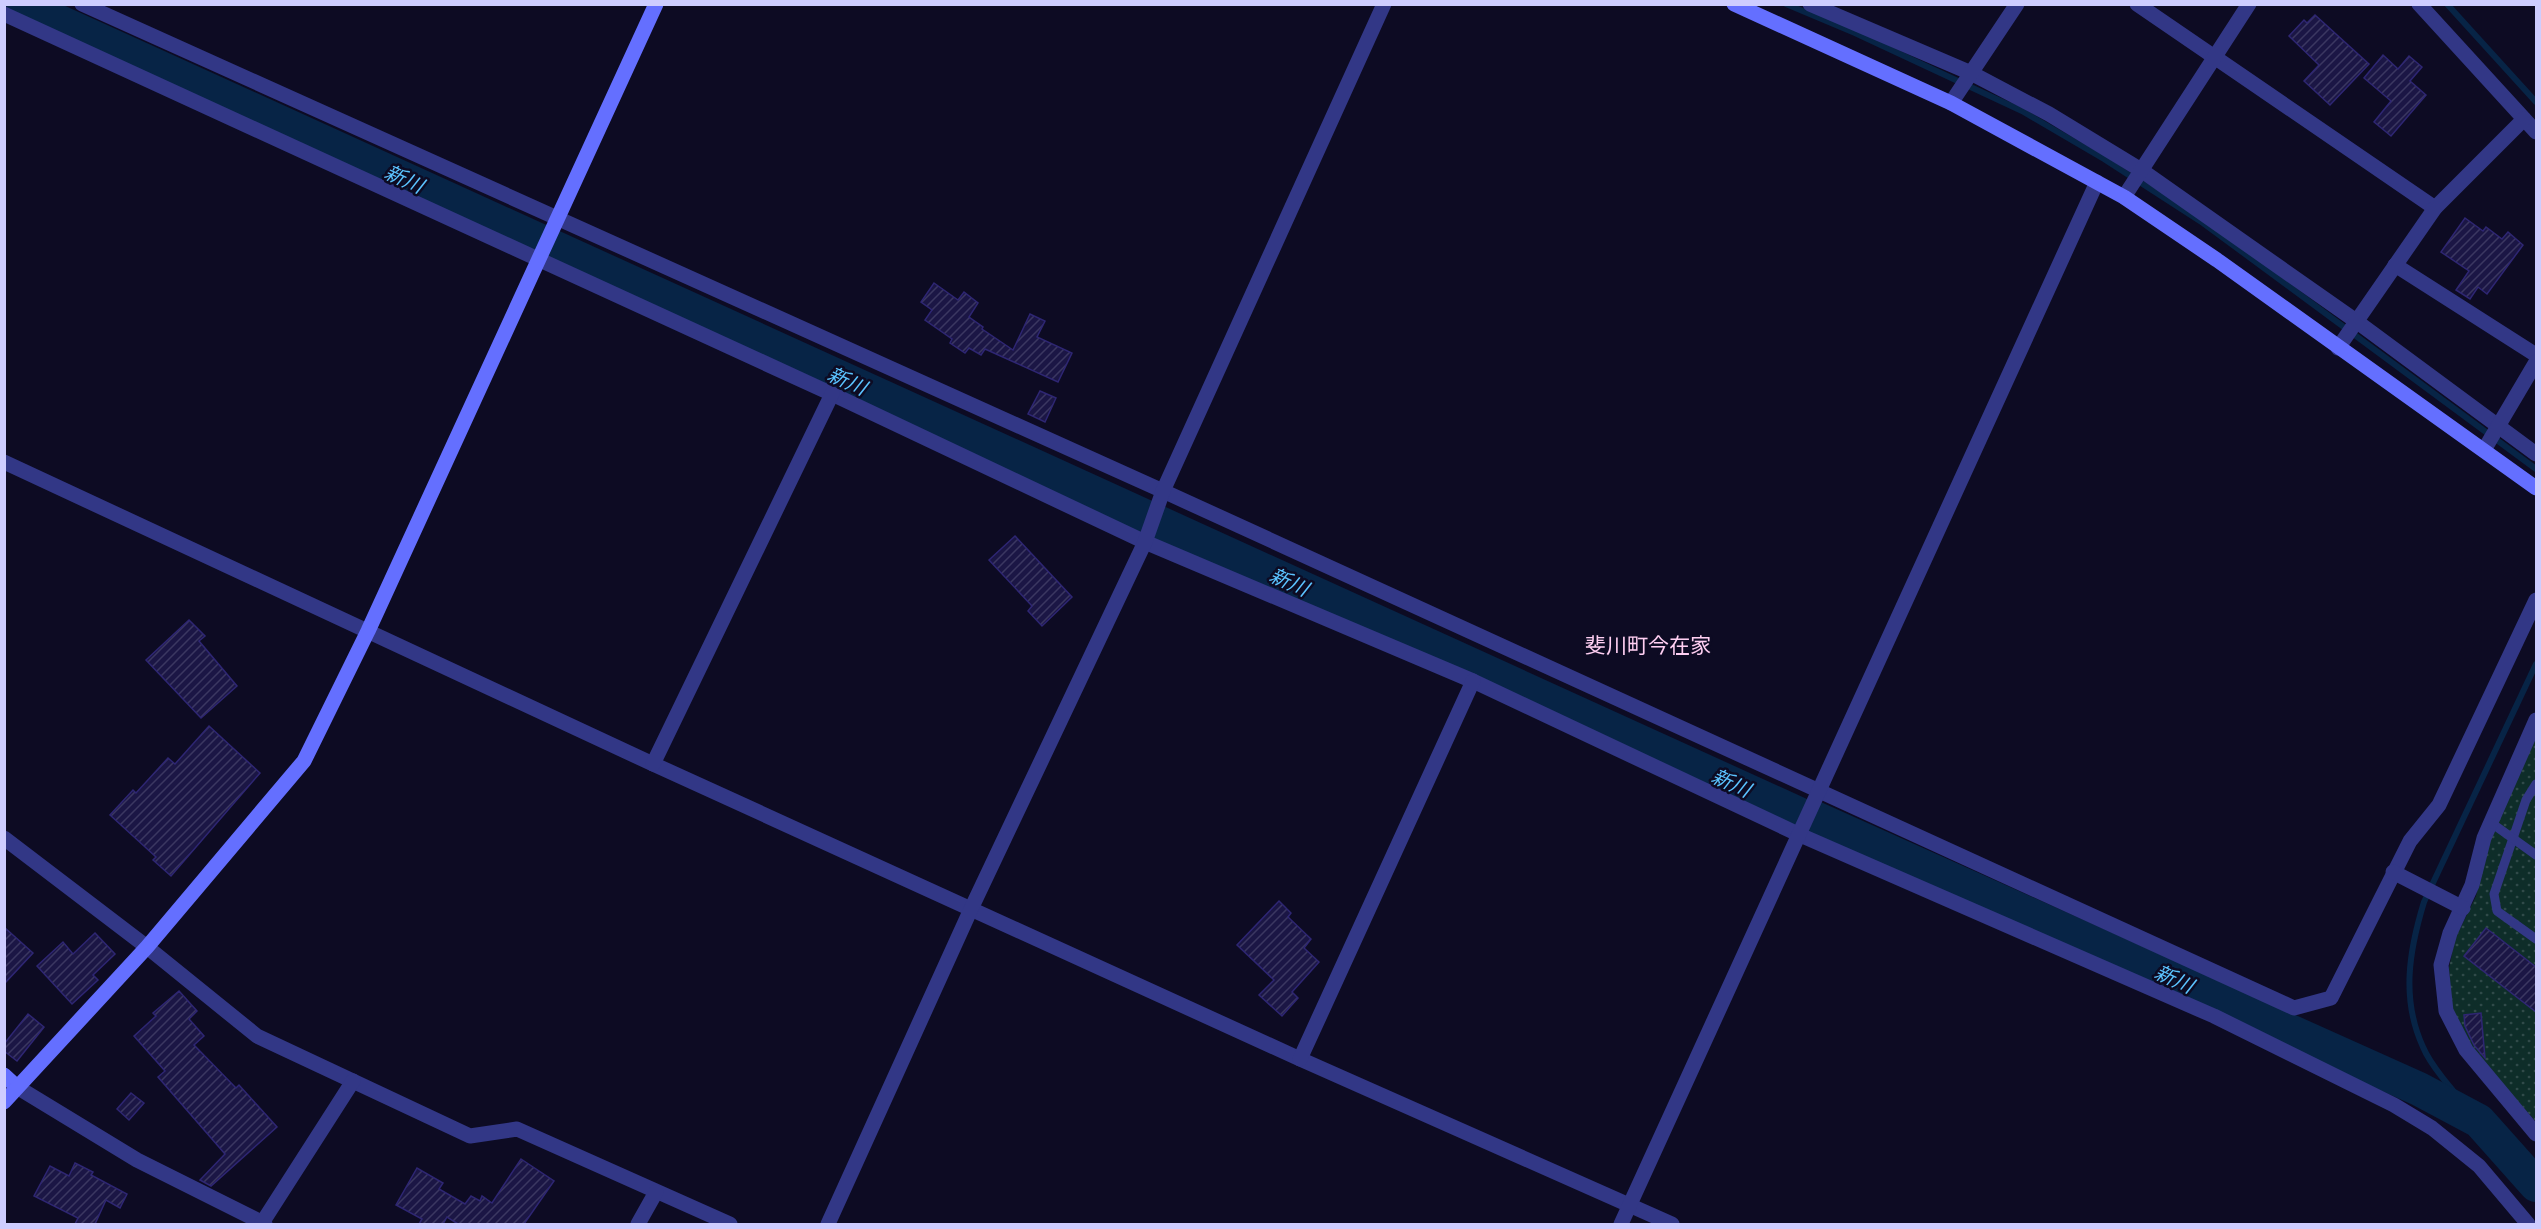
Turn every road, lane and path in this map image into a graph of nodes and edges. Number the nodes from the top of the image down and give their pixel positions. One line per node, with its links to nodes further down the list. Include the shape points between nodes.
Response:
1 (82, 4): 20 (street)
2 (656, 4): 20 (street)
3 (1384, 4): 33 (street)
4 (1734, 4): 13 (street)
5 (1810, 4): 12 (street)
6 (2017, 4): 12 (street)
7 (2137, 4): 11 (street)
8 (2249, 4): 11 (street)
9 (2419, 4): 14 (street)
10 (4, 14): 21 (street)
11 (2215, 58): 16 (street); 19 (street)
12 (1971, 73): 13 (street); 16 (street, via 2049,114)
13 (1952, 103): 17 (street)
14 (2524, 119): 15 (street); 19 (street)
15 (2536, 132)
16 (2141, 170): 18 (street); 23 (street)
17 (2097, 182): 18 (street); 41 (street)
18 (2124, 197): 24 (street)
19 (2434, 208): 22 (street)
20 (556, 225): 21 (street); 33 (street)
21 (539, 259): 27 (street); 36 (street)
22 (2396, 265): 23 (street); 25 (street)
23 (2356, 321): 24 (street); 28 (street)
24 (2338, 348): 29 (street)
25 (2536, 355)
26 (2536, 362): 28 (street)
27 (832, 394): 34 (street); 39 (street)
28 (2499, 426): 29 (street); 30 (street)
29 (2484, 450): 32 (street)
30 (2536, 454)
31 (4, 462): 36 (street)
32 (2536, 488)
33 (1160, 498): 34 (street); 41 (street)
34 (1145, 542): 37 (street); 49 (street)
35 (2536, 600): 47 (street, via 2439,805 2410,841)
36 (368, 631): 39 (street); 51 (street, via 304,761)
37 (1473, 681): 43 (street); 52 (street)
38 (2536, 720): 42 (street)
39 (653, 764): 49 (street)
40 (2536, 784): 45 (lane)
41 (1817, 797): 43 (street); 47 (street, via 2294,1008 2331,998)
42 (2490, 822): 45 (lane); 48 (street)
43 (1800, 835): 59 (street); 66 (street, via 2214,1016 2394,1105 2432,1128 2479,1166)
44 (4, 838): 51 (street)
45 (2513, 838): 46 (lane); 50 (lane, via 2494,894 2497,911)
46 (2536, 855)
47 (2400, 876): 48 (street)
48 (2460, 906): 57 (street, via 2441,965 2446,1011 2466,1050)
49 (971, 909): 52 (street); 63 (street)
50 (2536, 939)
51 (147, 947): 54 (street, via 257,1036); 55 (street)
52 (1300, 1059): 59 (street)
53 (4, 1075): 55 (street)
54 (353, 1081): 58 (street, via 470,1136 517,1129); 60 (street)
55 (17, 1088): 56 (street); 60 (street, via 137,1160)
56 (4, 1102)
57 (2536, 1134)
58 (656, 1192): 61 (street); 62 (street)
59 (1630, 1205): 64 (street); 65 (street)
60 (263, 1224)
61 (638, 1224)
62 (730, 1224)
63 (828, 1224)
64 (1621, 1224)
65 (1672, 1224)
66 (2528, 1224)

